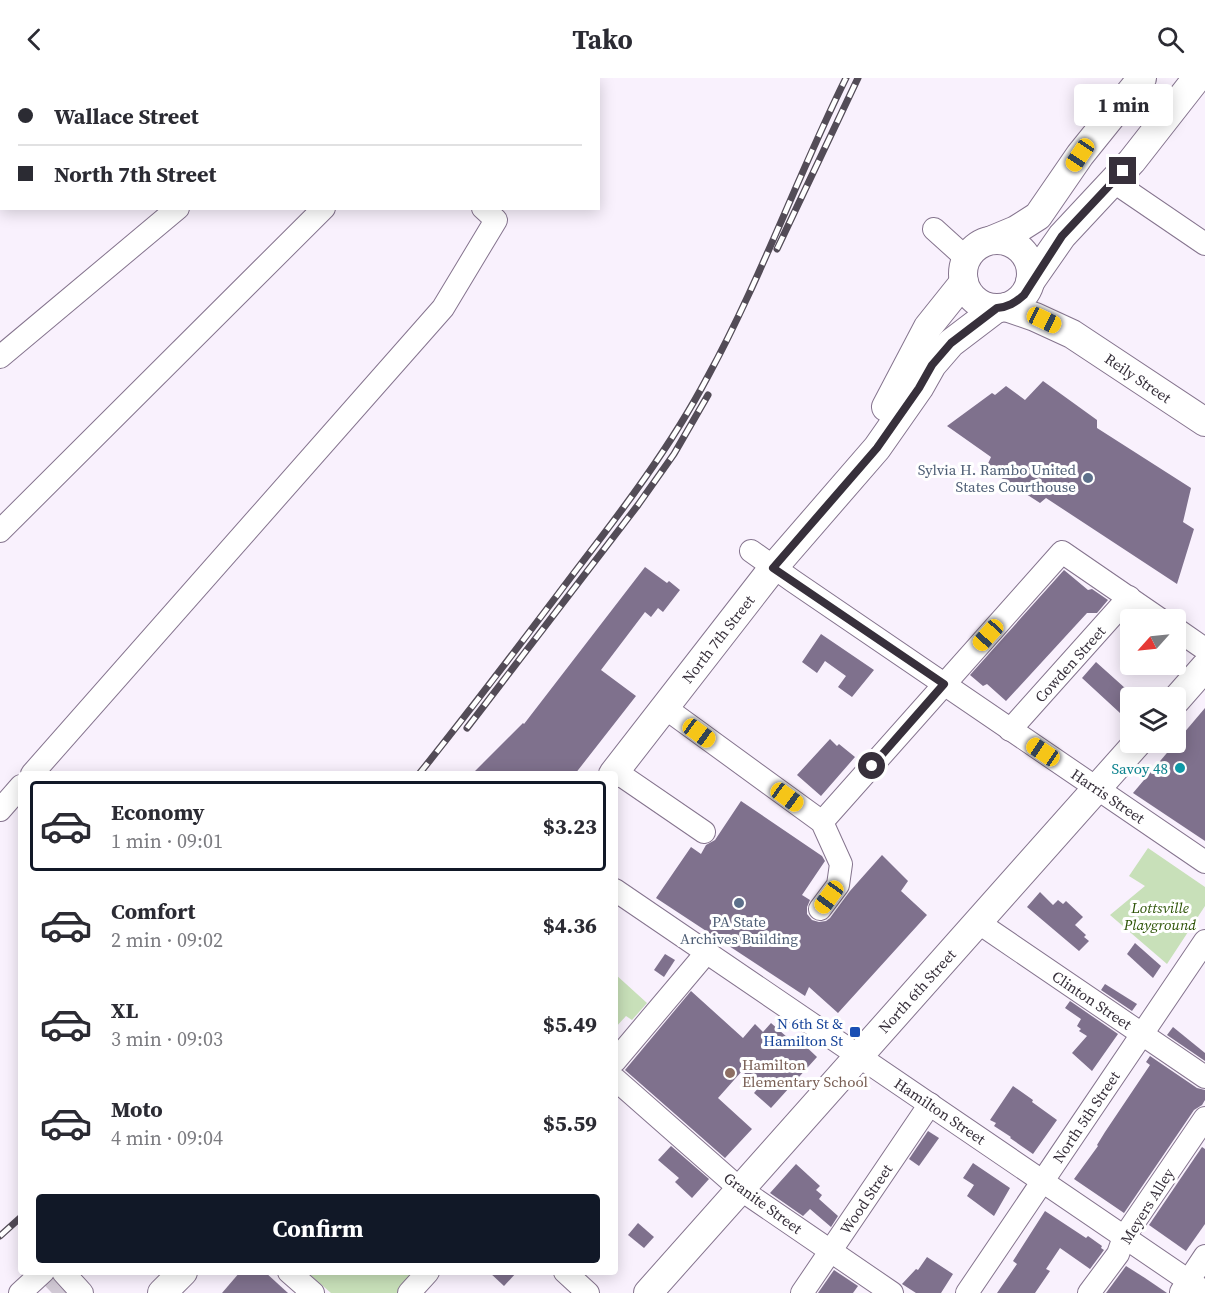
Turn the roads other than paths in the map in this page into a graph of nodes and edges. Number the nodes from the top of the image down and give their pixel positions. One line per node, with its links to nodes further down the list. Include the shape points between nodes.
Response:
1 (1142, 78): 3 (main road, North 7th Street)
2 (1197, 78): 4 (main road, North 7th Street)
3 (1080, 155): 4 (main road); 9 (main road, North 7th Street, via 1038,216)
4 (1114, 182): 10 (street); 12 (main road, North 7th Street, via 1062,236)
5 (176, 210): 15 (street)
6 (322, 210): 18 (street)
7 (485, 210): 31 (street, via 496,220 443,308)
8 (934, 229): 11 (street)
9 (992, 240): 11 (main road, North 7th Street, via 973,249); 12 (main road, via 1004,240 1022,251 1031,271)
10 (1205, 244)
11 (965, 270): 13 (main road, via 968,292 976,301); 17 (main road, North 7th Street)
12 (1030, 284): 13 (main road, North 7th Street, via 1016,303); 14 (main road, Reily Street)
13 (1001, 308): 14 (main road, Reily Street, via 1035,316); 17 (main road, North 7th Street, via 951,343 877,448)
14 (1072, 334): 16 (main road, Reily Street)
15 (0, 357)
16 (1205, 422)
17 (825, 506): 20 (main road, North 7th Street)
18 (0, 531)
19 (750, 550): 20 (street, Harris Street)
20 (773, 568): 26 (street, Harris Street); 28 (main road, North 7th Street)
21 (1129, 597): 22 (street); 26 (street, via 1062,552); 29 (street, Cowden Street)
22 (1146, 609)
23 (1186, 636): 24 (street)
24 (1205, 649)
25 (1205, 667): 27 (main road)
26 (944, 684): 29 (street, Harris Street); 37 (street)
27 (1186, 689)
28 (664, 708): 32 (main road, North 7th Street); 37 (street)
29 (1010, 730): 35 (street, Harris Street)
30 (1129, 753): 35 (main road, North 6th Street)
31 (35, 771)
32 (616, 771)
33 (618, 776): 38 (street)
34 (18, 789): 36 (street)
35 (1098, 789): 39 (street, Harris Street); 42 (main road, North 6th Street)
36 (0, 810)
37 (822, 822): 41 (street, via 842,864 838,885)
38 (704, 832)
39 (1205, 862)
40 (618, 892): 43 (street, Hamilton Street)
41 (820, 909)
42 (979, 923): 45 (street, Clinton Street); 46 (main road, North 6th Street)
43 (707, 952): 46 (street, Hamilton Street); 47 (street)
44 (1201, 956): 45 (street, North 5th Street)
45 (1142, 1034): 48 (street, Clinton Street); 52 (street, North 5th Street)
46 (859, 1056): 50 (street, Hamilton Street); 53 (main road, North 6th Street)
47 (618, 1057)
48 (1205, 1077)
49 (618, 1082): 53 (street, Granite Street)
50 (930, 1104): 52 (street, Hamilton Street); 55 (street, Wood Street)
51 (1205, 1118): 54 (street, Meyers Alley)
52 (1043, 1181): 54 (street, Hamilton Street); 71 (street, North 5th Street)
53 (740, 1189): 55 (street, Granite Street); 68 (main road, North 6th Street)
54 (1124, 1237): 62 (street, Hamilton Street); 72 (street, Meyers Alley, via 1118,1254)
55 (831, 1251): 69 (street, Wood Street); 70 (street, Granite Street)
56 (1205, 1256): 62 (street)
57 (180, 1275): 64 (main road)
58 (292, 1275): 65 (street)
59 (425, 1275): 66 (street)
60 (568, 1275): 67 (street)
61 (41, 1280): 63 (street)
62 (1191, 1288)
63 (82, 1293)
64 (162, 1293)
65 (313, 1293)
66 (409, 1293)
67 (588, 1293)
68 (648, 1293)
69 (802, 1293)
70 (892, 1293)
71 (967, 1293)
72 (1089, 1293)

